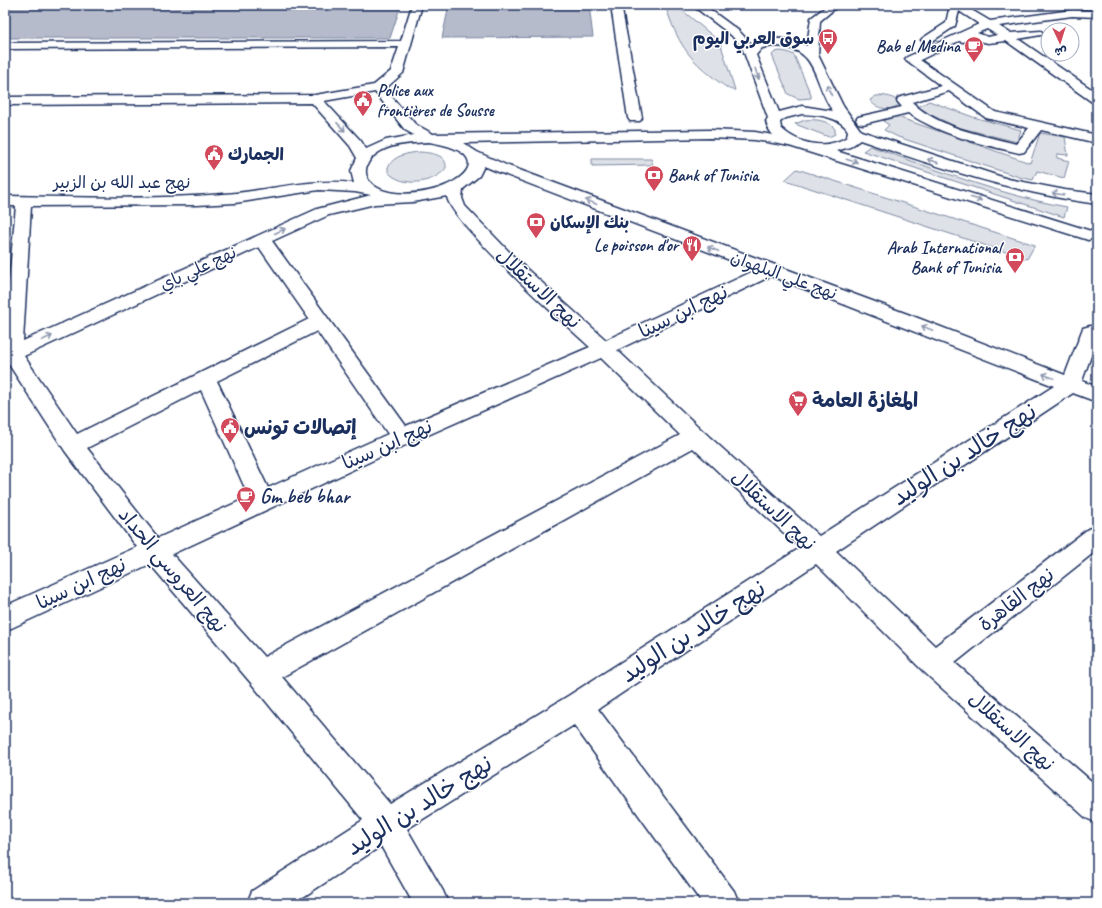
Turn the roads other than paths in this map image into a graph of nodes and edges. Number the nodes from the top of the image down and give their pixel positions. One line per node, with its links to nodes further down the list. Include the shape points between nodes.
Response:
1 (417, 5): 13 (street)
2 (616, 5): 25 (street)
3 (697, 5): 17 (street, via 742,39)
4 (834, 5): 18 (street, via 813,16)
5 (956, 5): 10 (street); 16 (street, via 951,24 932,38)
6 (1060, 5): 7 (street, via 1058,6)
7 (1072, 13): 8 (street); 9 (street); 10 (street)
8 (1097, 14)
9 (1097, 24)
10 (986, 25): 12 (street); 16 (street)
11 (1037, 33): 12 (street)
12 (1008, 37): 16 (street, via 988,40 970,35); 22 (street)
13 (405, 44): 14 (street); 20 (street, via 397,72)
14 (5, 46)
15 (905, 48): 16 (street)
16 (922, 52): 19 (street, via 911,59)
17 (751, 54): 18 (street, via 755,47 776,43 801,47); 26 (street, one-way to 26)
18 (812, 55): 29 (street, one-way to 18, via 837,107)
19 (951, 87): 24 (street, via 903,101); 28 (street, via 991,116)
20 (378, 88): 21 (street); 32 (street, via 410,127)
21 (315, 99): 23 (street); 36 (street, one-way to 36, via 356,144)
22 (1097, 99)
23 (5, 101)
24 (909, 109): 27 (street); 28 (street, via 954,132 1019,149)
25 (635, 118)
26 (774, 120): 29 (street, via 790,111 809,110 829,113); 30 (street, via 742,130); 34 (street, via 774,129 782,138)
27 (863, 120)
28 (1038, 126): 33 (street)
29 (853, 128): 34 (street, via 854,139 841,146 821,148); 42 (street, one-way to 29, via 1019,187 918,156)
30 (710, 134): 31 (street, نهج عبد الله بن الزبير); 34 (street, via 755,136)
31 (514, 137): 32 (street, نهج عبد الله بن الزبير); 35 (street)
32 (433, 139): 35 (street, نهج علي البلهوان, via 450,142); 36 (street, نهج عبد الله بن الزبير, via 392,143 373,151)
33 (1097, 139)
34 (795, 143): 46 (street, one-way to 46)
35 (471, 153): 38 (street, via 476,161 476,168 472,175); 48 (street, نهج علي البلهوان, one-way to 35, via 508,171)
36 (363, 159): 37 (street, نهج عبد الله بن الزبير, via 340,174); 39 (street, via 358,168 358,175)
37 (310, 186): 39 (street, نهج عبد الله بن الزبير); 44 (street, نهج عبد الله بن الزبير, via 254,196 203,200)
38 (456, 187): 41 (street); 45 (street, via 454,198)
39 (370, 189): 40 (street, نهج عبد الله بن الزبير)
40 (397, 197): 41 (street); 47 (street, نهج علي باي, one-way to 40, via 324,212 375,199)
41 (422, 197): 45 (street, نهج الاستقلال, via 442,201)
42 (1097, 199): 46 (street, via 1083,204 1076,213 1079,225)
43 (5, 201): 44 (street, نهج عبد الله بن الزبير)
44 (24, 201): 52 (street)
45 (458, 208): 51 (street, نهج الاستقلال, via 513,266)
46 (1092, 238)
47 (262, 239): 49 (street); 52 (street, نهج علي باي, one-way to 47)
48 (769, 270): 51 (street, نهج ابن سينا); 54 (street, نهج علي البلهوان, one-way to 48)
49 (321, 321): 53 (street); 56 (street)
50 (1090, 332): 54 (street)
51 (604, 349): 56 (street, نهج ابن سينا); 57 (street, نهج الاستقلال)
52 (8, 356): 58 (street, نهج العروسي الحداد)
53 (206, 379): 58 (street); 59 (street)
54 (1072, 385): 55 (street, نهج علي البلهوان); 61 (street, نهج خالد بن الوليد)
55 (1097, 395)
56 (402, 437): 59 (street, نهج ابن سينا)
57 (695, 437): 61 (street, نهج الاستقلال); 65 (street)
58 (72, 445): 62 (street, نهج العروسي الحداد)
59 (262, 501): 62 (street, نهج ابن سينا)
60 (1097, 536): 64 (street, نهج القاهرة)
61 (817, 549): 64 (street, نهج الاستقلال); 66 (street, نهج خالد بن الوليد)
62 (153, 550): 63 (street, نهج ابن سينا); 65 (street, نهج العروسي الحداد)
63 (5, 619)
64 (934, 663): 67 (street, نهج الاستقلال)
65 (261, 674): 68 (street, نهج العروسي الحداد)
66 (578, 706): 68 (street, نهج خالد بن الوليد); 71 (street)
67 (1097, 807)
68 (386, 824): 69 (street, نهج خالد بن الوليد); 70 (street, نهج العروسي الحداد)
69 (264, 903)
70 (431, 903)
71 (722, 903)

